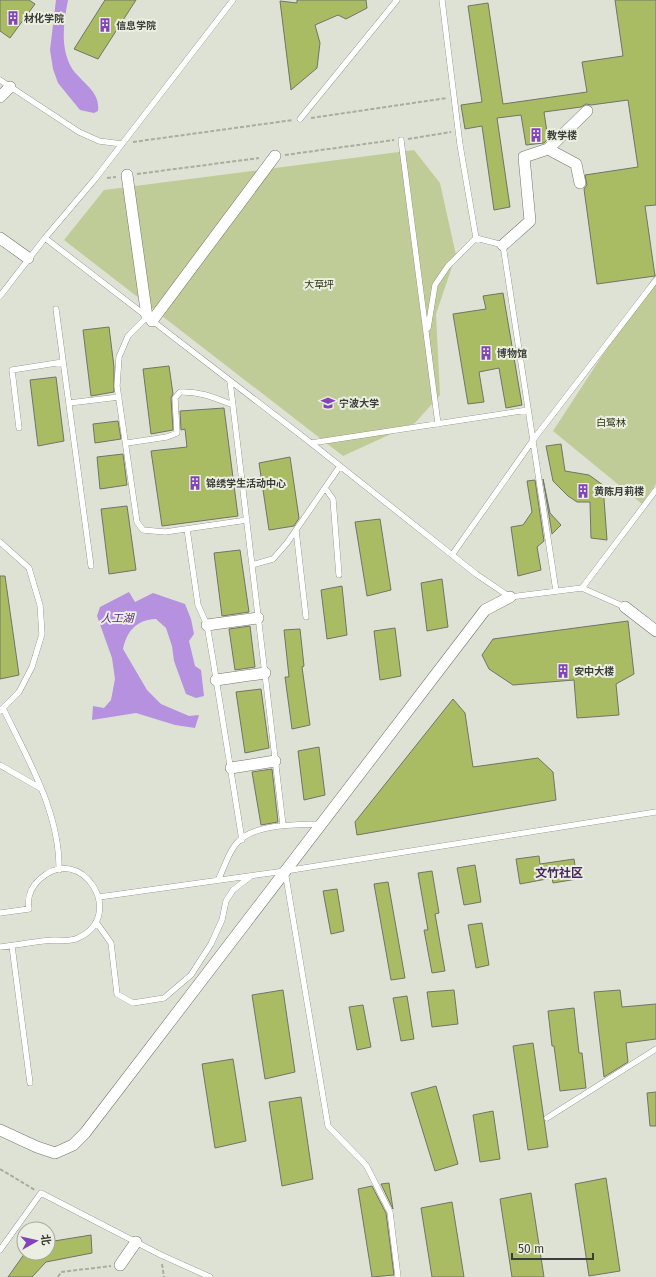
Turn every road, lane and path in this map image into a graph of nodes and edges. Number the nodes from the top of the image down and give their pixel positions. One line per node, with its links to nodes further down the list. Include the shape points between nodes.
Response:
1 (233, 0): 11 (lane)
2 (397, 0): 9 (lane)
3 (442, 0): 7 (lane)
4 (0, 80): 5 (lane)
5 (10, 87): 6 (street); 11 (lane, via 79,132 99,141)
6 (0, 97)
7 (454, 97): 9 (path); 18 (lane)
8 (587, 111): 12 (street)
9 (300, 119): 11 (path)
10 (401, 140): 25 (lane)
11 (122, 144): 17 (lane)
12 (548, 149): 15 (street, via 576,164); 19 (street, via 524,157 530,221)
13 (275, 156): 24 (street)
14 (127, 175): 24 (street)
15 (580, 183)
16 (0, 238): 20 (street)
17 (45, 238): 20 (lane); 24 (lane)
18 (476, 238): 19 (lane); 25 (lane, via 448,266 435,285)
19 (503, 245): 31 (lane)
20 (28, 258): 22 (lane)
21 (656, 280): 34 (lane)
22 (0, 296)
23 (56, 309): 26 (lane)
24 (150, 319): 27 (lane); 28 (lane, via 128,336 119,358)
25 (427, 335): 32 (lane)
26 (63, 362): 29 (lane); 33 (lane, via 12,370)
27 (230, 381): 30 (lane); 36 (lane)
28 (119, 396): 29 (lane); 35 (lane)
29 (70, 403): 46 (lane)
30 (233, 405): 35 (lane, via 193,391 180,392 175,398 177,433); 40 (lane)
31 (528, 410): 32 (lane); 34 (lane)
32 (438, 424): 36 (lane)
33 (19, 428)
34 (533, 440): 44 (lane); 49 (lane)
35 (127, 443): 41 (lane, via 137,522 143,530 165,532)
36 (311, 443): 37 (lane)
37 (340, 466): 38 (lane); 44 (lane)
38 (324, 488): 42 (lane); 47 (lane, via 333,499)
39 (656, 490): 48 (lane)
40 (247, 520): 41 (lane); 45 (lane)
41 (187, 529): 54 (lane, via 198,605)
42 (296, 530): 45 (lane, via 273,559); 52 (lane)
43 (0, 542): 58 (lane, via 29,568 40,605 42,634 32,666 19,692)
44 (452, 555): 50 (lane)
45 (252, 564): 53 (lane)
46 (92, 566)
47 (339, 575)
48 (582, 588): 49 (lane); 51 (lane)
49 (556, 591): 50 (lane)
50 (510, 597): 64 (street, via 484,610)
51 (625, 607): 55 (street)
52 (306, 617)
53 (258, 618): 54 (street); 56 (lane)
54 (206, 625): 57 (lane)
55 (656, 631)
56 (265, 673): 57 (street); 59 (lane)
57 (216, 680): 61 (lane)
58 (2, 709): 62 (lane)
59 (275, 761): 61 (street); 65 (lane)
60 (0, 765): 62 (lane)
61 (231, 768): 66 (lane)
62 (40, 788): 67 (lane, via 55,827)
63 (656, 812): 68 (lane)
64 (321, 824): 65 (lane); 68 (street)
65 (283, 825): 66 (lane, via 254,831)
66 (242, 840): 70 (lane, via 236,844)
67 (59, 870): 71 (lane, via 67,869 84,875 96,888); 72 (lane, via 44,875 36,883 30,893 29,909)
68 (285, 871): 69 (lane); 79 (street, via 85,1133 73,1145 55,1153); 89 (lane, via 328,1126 366,1165 390,1212)
69 (251, 876): 70 (lane); 73 (lane, via 233,890 226,901 222,920 211,944 191,975 164,998 133,1003 117,994 111,943)
70 (218, 880): 71 (lane)
71 (98, 897): 73 (lane, via 100,911)
72 (0, 913)
73 (96, 922): 74 (lane, via 88,932 78,938)
74 (12, 946): 75 (lane); 77 (lane)
75 (0, 947)
76 (656, 1049): 78 (lane)
77 (30, 1083)
78 (547, 1118)
79 (0, 1130)
80 (0, 1169): 81 (path)
81 (41, 1193): 82 (lane); 83 (lane)
82 (136, 1242): 84 (lane); 85 (street)
83 (0, 1250)
84 (161, 1255): 87 (path); 88 (lane)
85 (120, 1266): 86 (path, via 61,1272)
86 (58, 1277)
87 (164, 1277)
88 (210, 1277)
89 (398, 1277)

